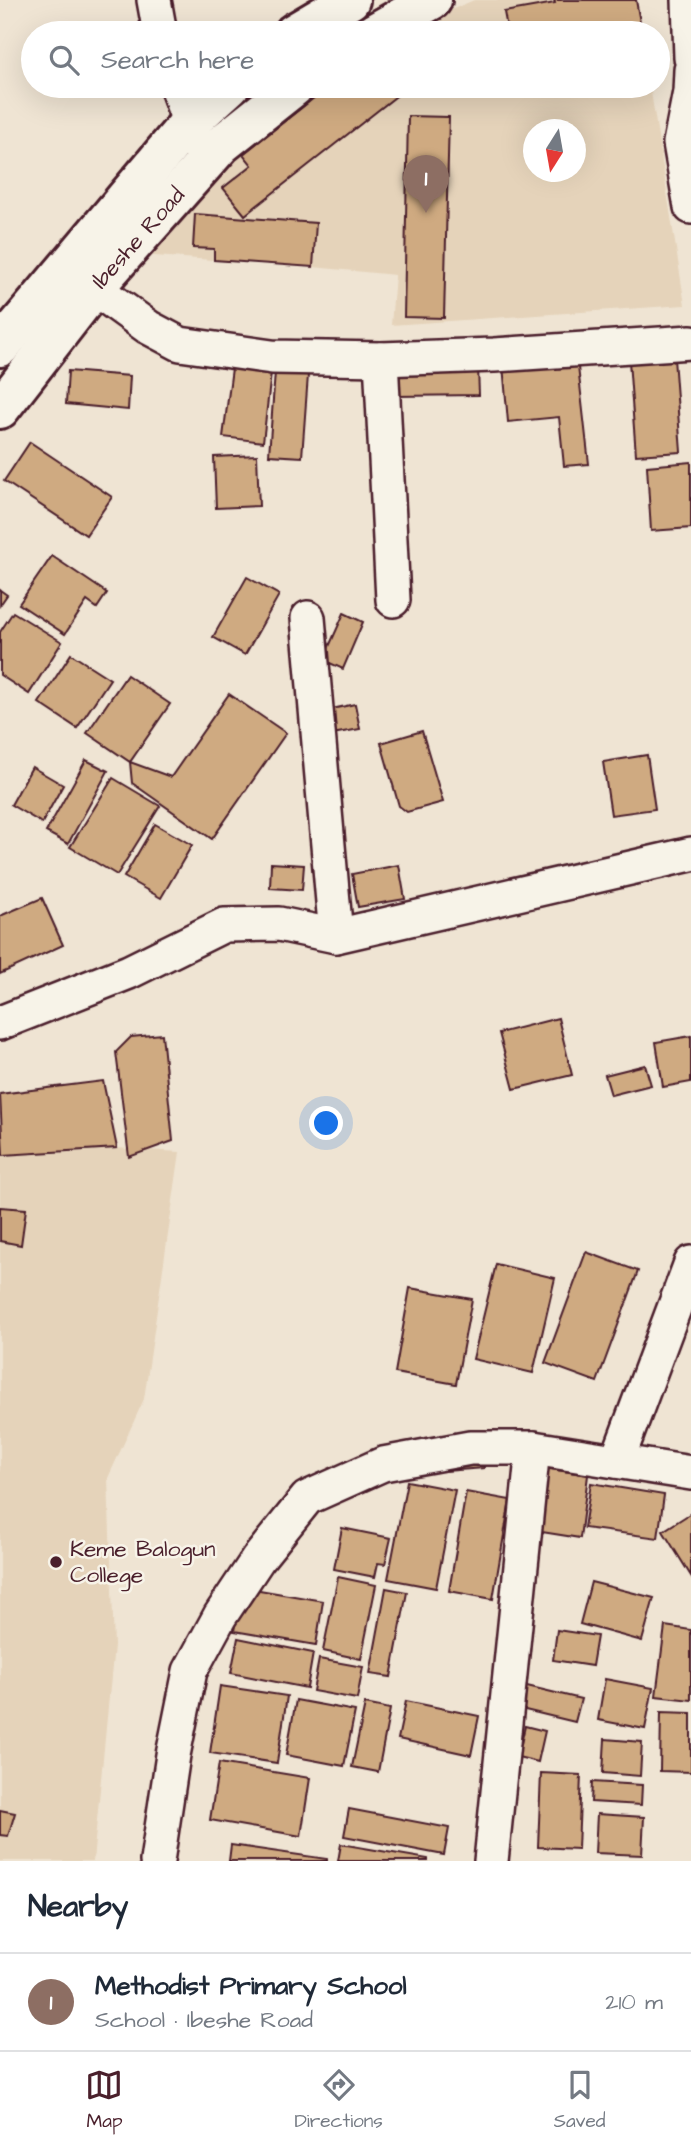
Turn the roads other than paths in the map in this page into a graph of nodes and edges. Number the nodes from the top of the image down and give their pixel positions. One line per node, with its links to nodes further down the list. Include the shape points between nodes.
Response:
1 (154, 0): 5 (street)
2 (350, 0): 6 (main road)
3 (432, 0): 7 (main road)
4 (689, 0): 8 (street)
5 (158, 21)
6 (314, 21)
7 (395, 21)
8 (691, 58)
9 (691, 70): 15 (street, via 680,143)
10 (180, 98): 13 (street)
11 (217, 98): 13 (main road, Ibeshe Road)
12 (280, 98): 14 (main road, Ibeshe Road, via 222,144)
13 (188, 124): 14 (street); 18 (main road, Ibeshe Road)
14 (206, 163): 16 (main road, Ibeshe Road)
15 (691, 207)
16 (94, 288): 19 (street, via 180,344 272,357); 20 (main road, Ibeshe Road)
17 (691, 342): 19 (street)
18 (0, 347)
19 (381, 359): 21 (street)
20 (0, 409)
21 (393, 600)
22 (308, 618): 24 (street)
23 (691, 854): 24 (street)
24 (336, 936): 25 (street, via 279,925 223,925 129,972)
25 (0, 1023)
26 (691, 1263): 28 (street)
27 (533, 1448): 28 (street); 30 (street, via 470,1448 383,1464 307,1498 219,1616 190,1671); 31 (street)
28 (617, 1461): 29 (street)
29 (691, 1473)
30 (157, 1861)
31 (491, 1861)

